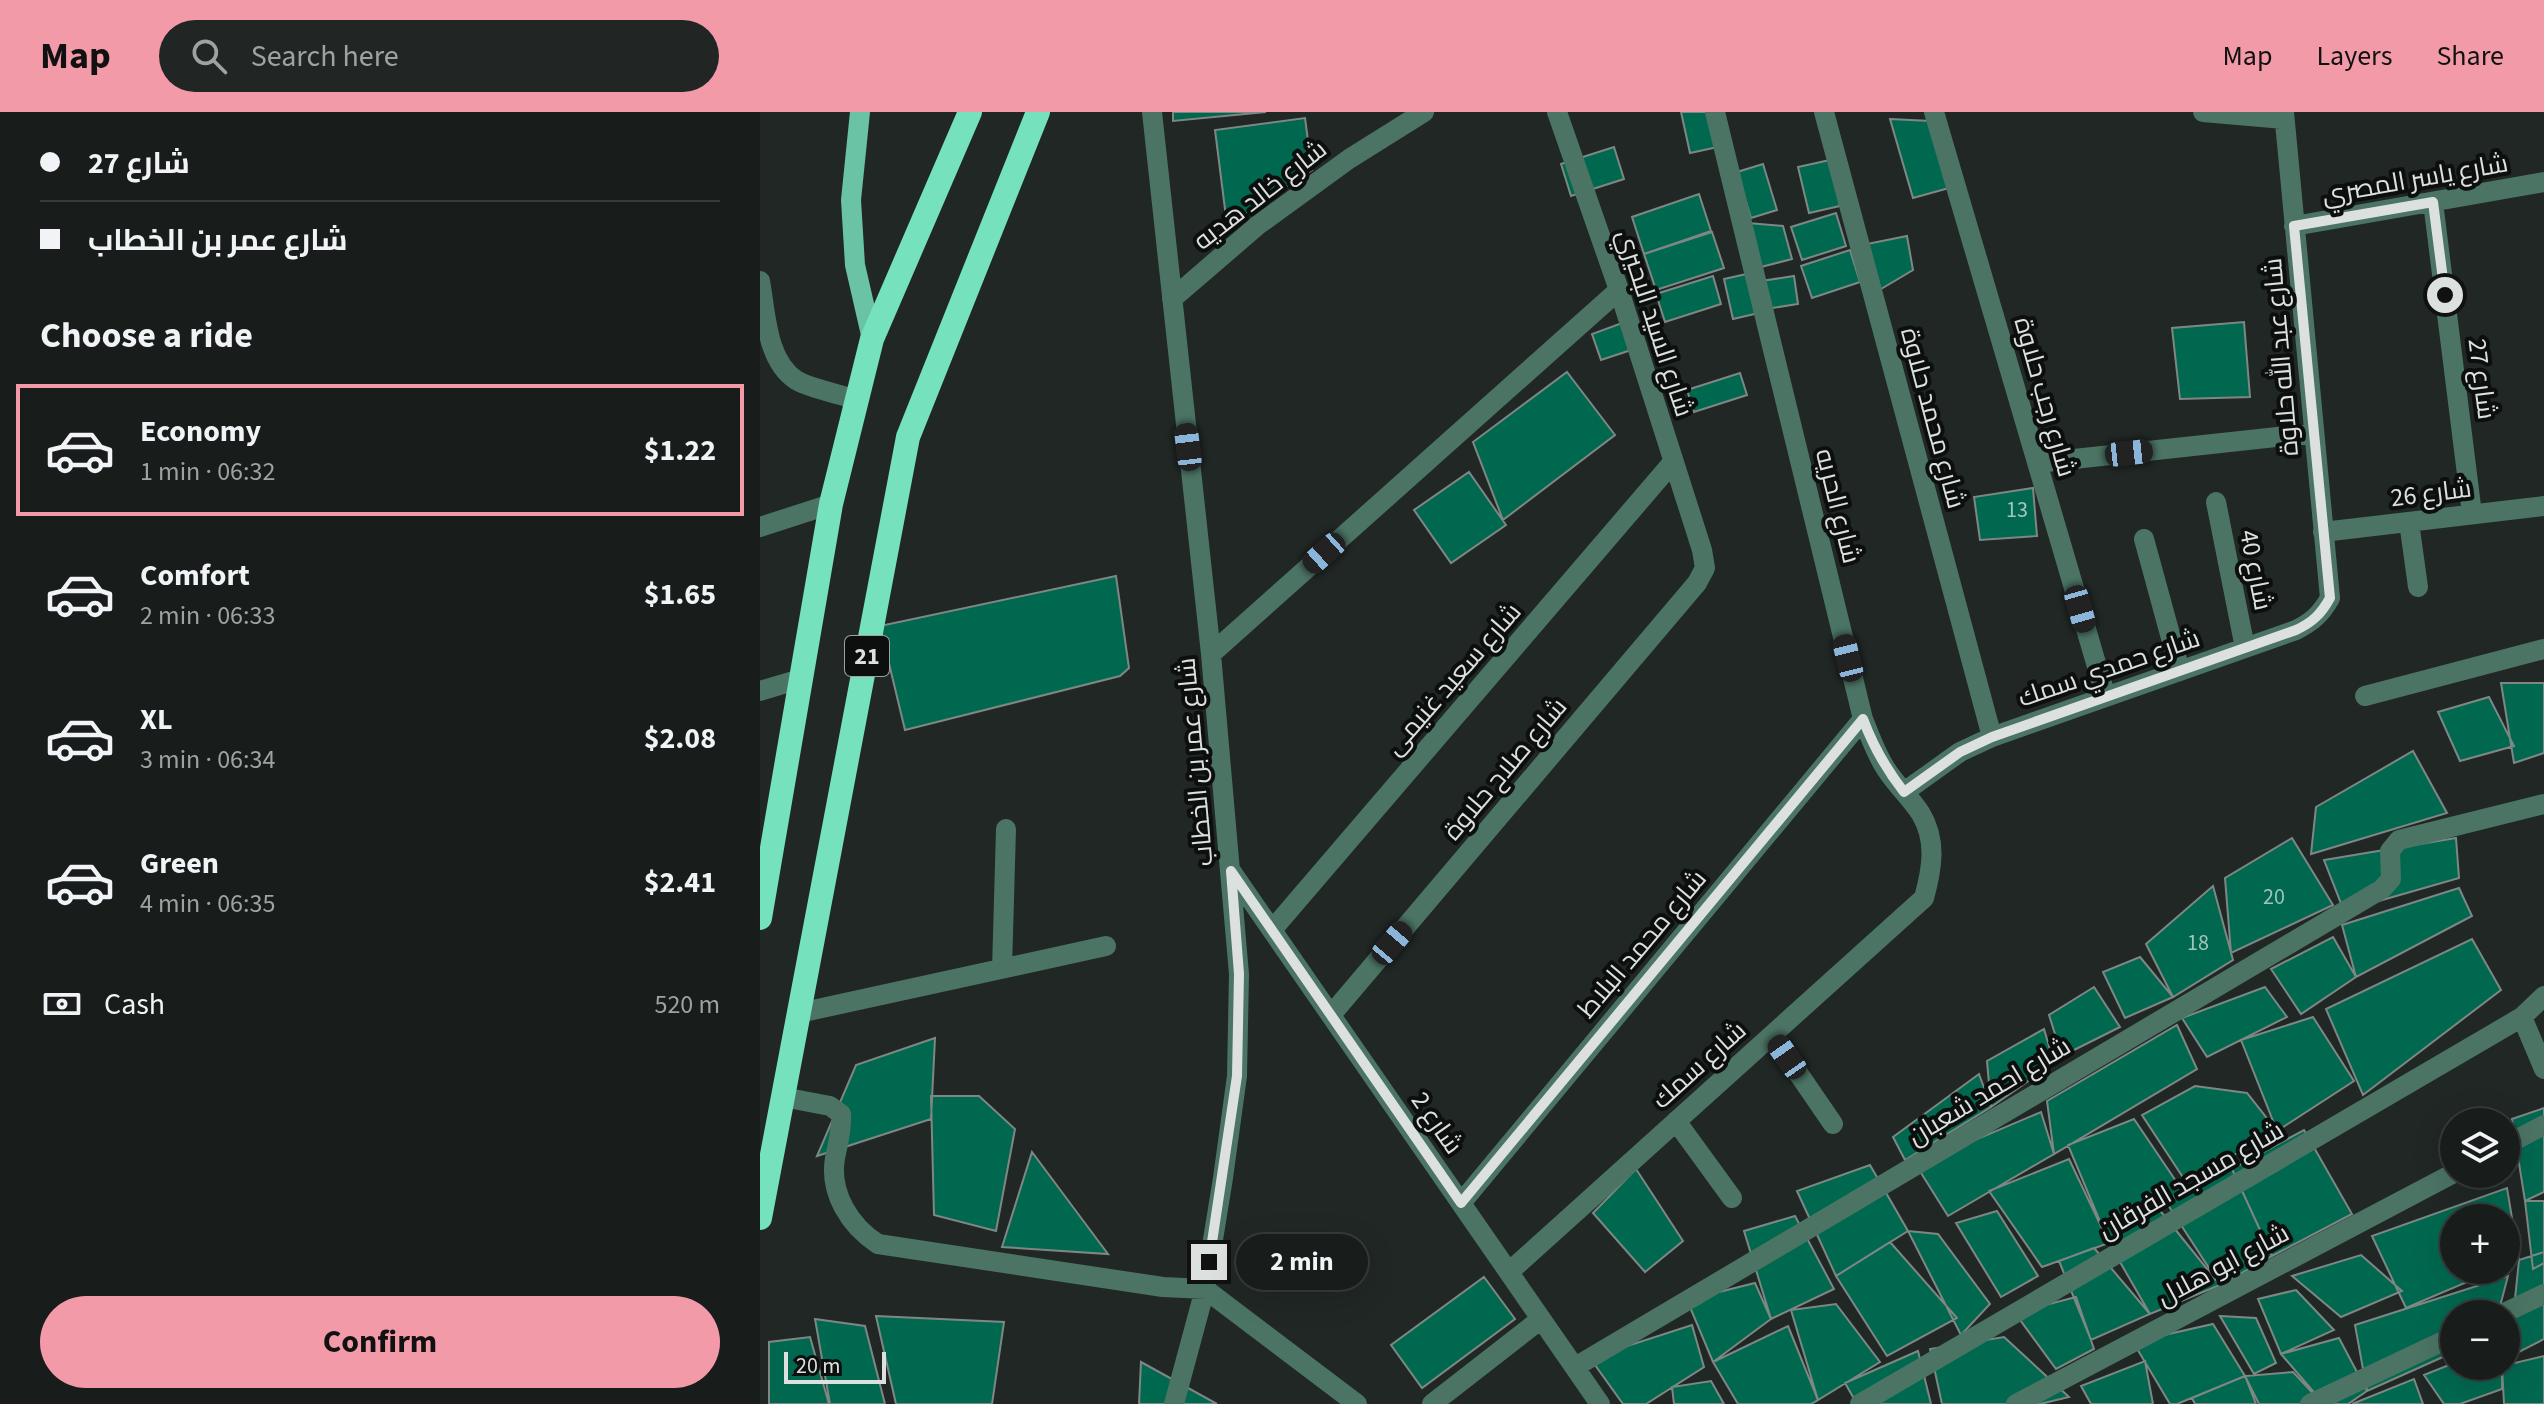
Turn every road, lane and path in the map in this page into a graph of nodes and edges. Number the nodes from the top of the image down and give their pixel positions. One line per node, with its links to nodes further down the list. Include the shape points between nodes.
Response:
1 (860, 112): 18 (main road, via 851,200 855,265)
2 (970, 112): 18 (highway, 21)
3 (1038, 112): 54 (highway, 21, via 908,437)
4 (1152, 112): 17 (street, شارع عمر بن الخطاب)
5 (1424, 112): 17 (street, شارع خالد هديه, via 1258,225)
6 (1557, 112): 16 (street, شارع السيد البحيري)
7 (1715, 112): 42 (street, شارع الحريه)
8 (1824, 112): 43 (street, شارع محمد حلاوة)
9 (1934, 112): 22 (street, شارع رجب حلاوة)
10 (2203, 112): 11 (street)
11 (2284, 116): 14 (street, شارع عبد الله حلاوة)
12 (2544, 182): 13 (street, شارع ياسر المصري)
13 (2433, 202): 14 (street, شارع ياسر المصري); 26 (street, شارع 27)
14 (2294, 226): 20 (street, شارع عبد الله حلاوة)
15 (760, 281): 19 (street, via 779,363 797,380)
16 (1619, 290): 21 (street, شارع السيد البحيري); 36 (street)
17 (1172, 299): 36 (street, شارع عمر بن الخطاب)
18 (872, 339): 19 (highway, 21)
19 (857, 400): 24 (highway, 21)
20 (2314, 433): 22 (street); 29 (street, شارع عبد الله حلاوة)
21 (1673, 462): 31 (street, شارع السيد البحيري); 50 (street, شارع سعيد غنيمى)
22 (2037, 463): 41 (street, شارع رجب حلاوة)
23 (2216, 502): 34 (street, شارع 40)
24 (831, 504): 27 (street); 38 (highway, 21)
25 (2544, 506): 26 (street, شارع 26)
26 (2472, 514): 28 (street, شارع 26)
27 (761, 520)
28 (2409, 522): 29 (street, شارع 26); 32 (street)
29 (2323, 532): 33 (street, شارع عبد الله حلاوة)
30 (2144, 539): 37 (street)
31 (1702, 550): 55 (street, شارع صلاح حلاوة, via 1705,568 1697,583)
32 (2418, 587)
33 (2330, 598): 34 (street, شارع حمدي سمك, via 2310,623)
34 (2245, 648): 37 (street, شارع حمدي سمك)
35 (2544, 649): 40 (street)
36 (1211, 654): 47 (street, شارع عمر بن الخطاب)
37 (2180, 671): 41 (street, شارع حمدي سمك)
38 (800, 679): 39 (street); 49 (highway, 21)
39 (760, 691)
40 (2365, 696)
41 (2106, 697): 43 (street, شارع حمدي سمك)
42 (1863, 719): 44 (street, شارع الحريه, via 1880,758); 66 (street, شارع محمد البلاط)
43 (1992, 737): 44 (street, شارع حمدي سمك, via 1960,752)
44 (1904, 792): 48 (street, شارع الحريه, via 1922,815 1931,841 1932,870)
45 (2544, 804): 74 (street, شارع احمد شعبان, via 2399,840 2390,851 2391,879 2382,889)
46 (1006, 829): 52 (street)
47 (1231, 871): 50 (street, شارع 2); 69 (street, شارع عمر بن الخطاب, via 1239,974 1237,1076)
48 (1924, 898): 57 (street, شارع سمك)
49 (760, 918)
50 (1272, 930): 55 (street, شارع 2)
51 (1106, 946): 52 (street)
52 (1002, 969): 54 (street)
53 (2544, 996): 56 (street, شارع مسجد الفرقان)
54 (799, 1013): 59 (highway, 21)
55 (1331, 1015): 66 (street, شارع 2)
56 (2522, 1017): 58 (street); 79 (street, شارع مسجد الفرقان)
57 (1772, 1035): 60 (street, شارع سمك); 61 (street)
58 (2544, 1069)
59 (775, 1112): 67 (highway, 21); 69 (street, via 830,1106 841,1114 836,1194 862,1234 878,1244)
60 (1676, 1121): 65 (street); 68 (street, شارع سمك)
61 (1833, 1124)
62 (2544, 1125): 63 (street)
63 (2520, 1138)
64 (2440, 1180): 80 (street, شارع ابو هلال)
65 (1732, 1198)
66 (1461, 1203): 68 (street, شارع 2)
67 (760, 1218)
68 (1509, 1272): 72 (street, شارع 2)
69 (1205, 1289): 75 (street, شارع عمر بن الخطاب); 76 (street)
70 (2544, 1294): 71 (street)
71 (2520, 1305)
72 (1541, 1319): 74 (street, شارع 2); 77 (street)
73 (2440, 1343): 81 (street)
74 (1575, 1367): 78 (street, شارع 2)
75 (1174, 1404)
76 (1357, 1404)
77 (1432, 1404)
78 (1600, 1404)
79 (1860, 1404)
80 (2016, 1404)
81 (2310, 1404)

